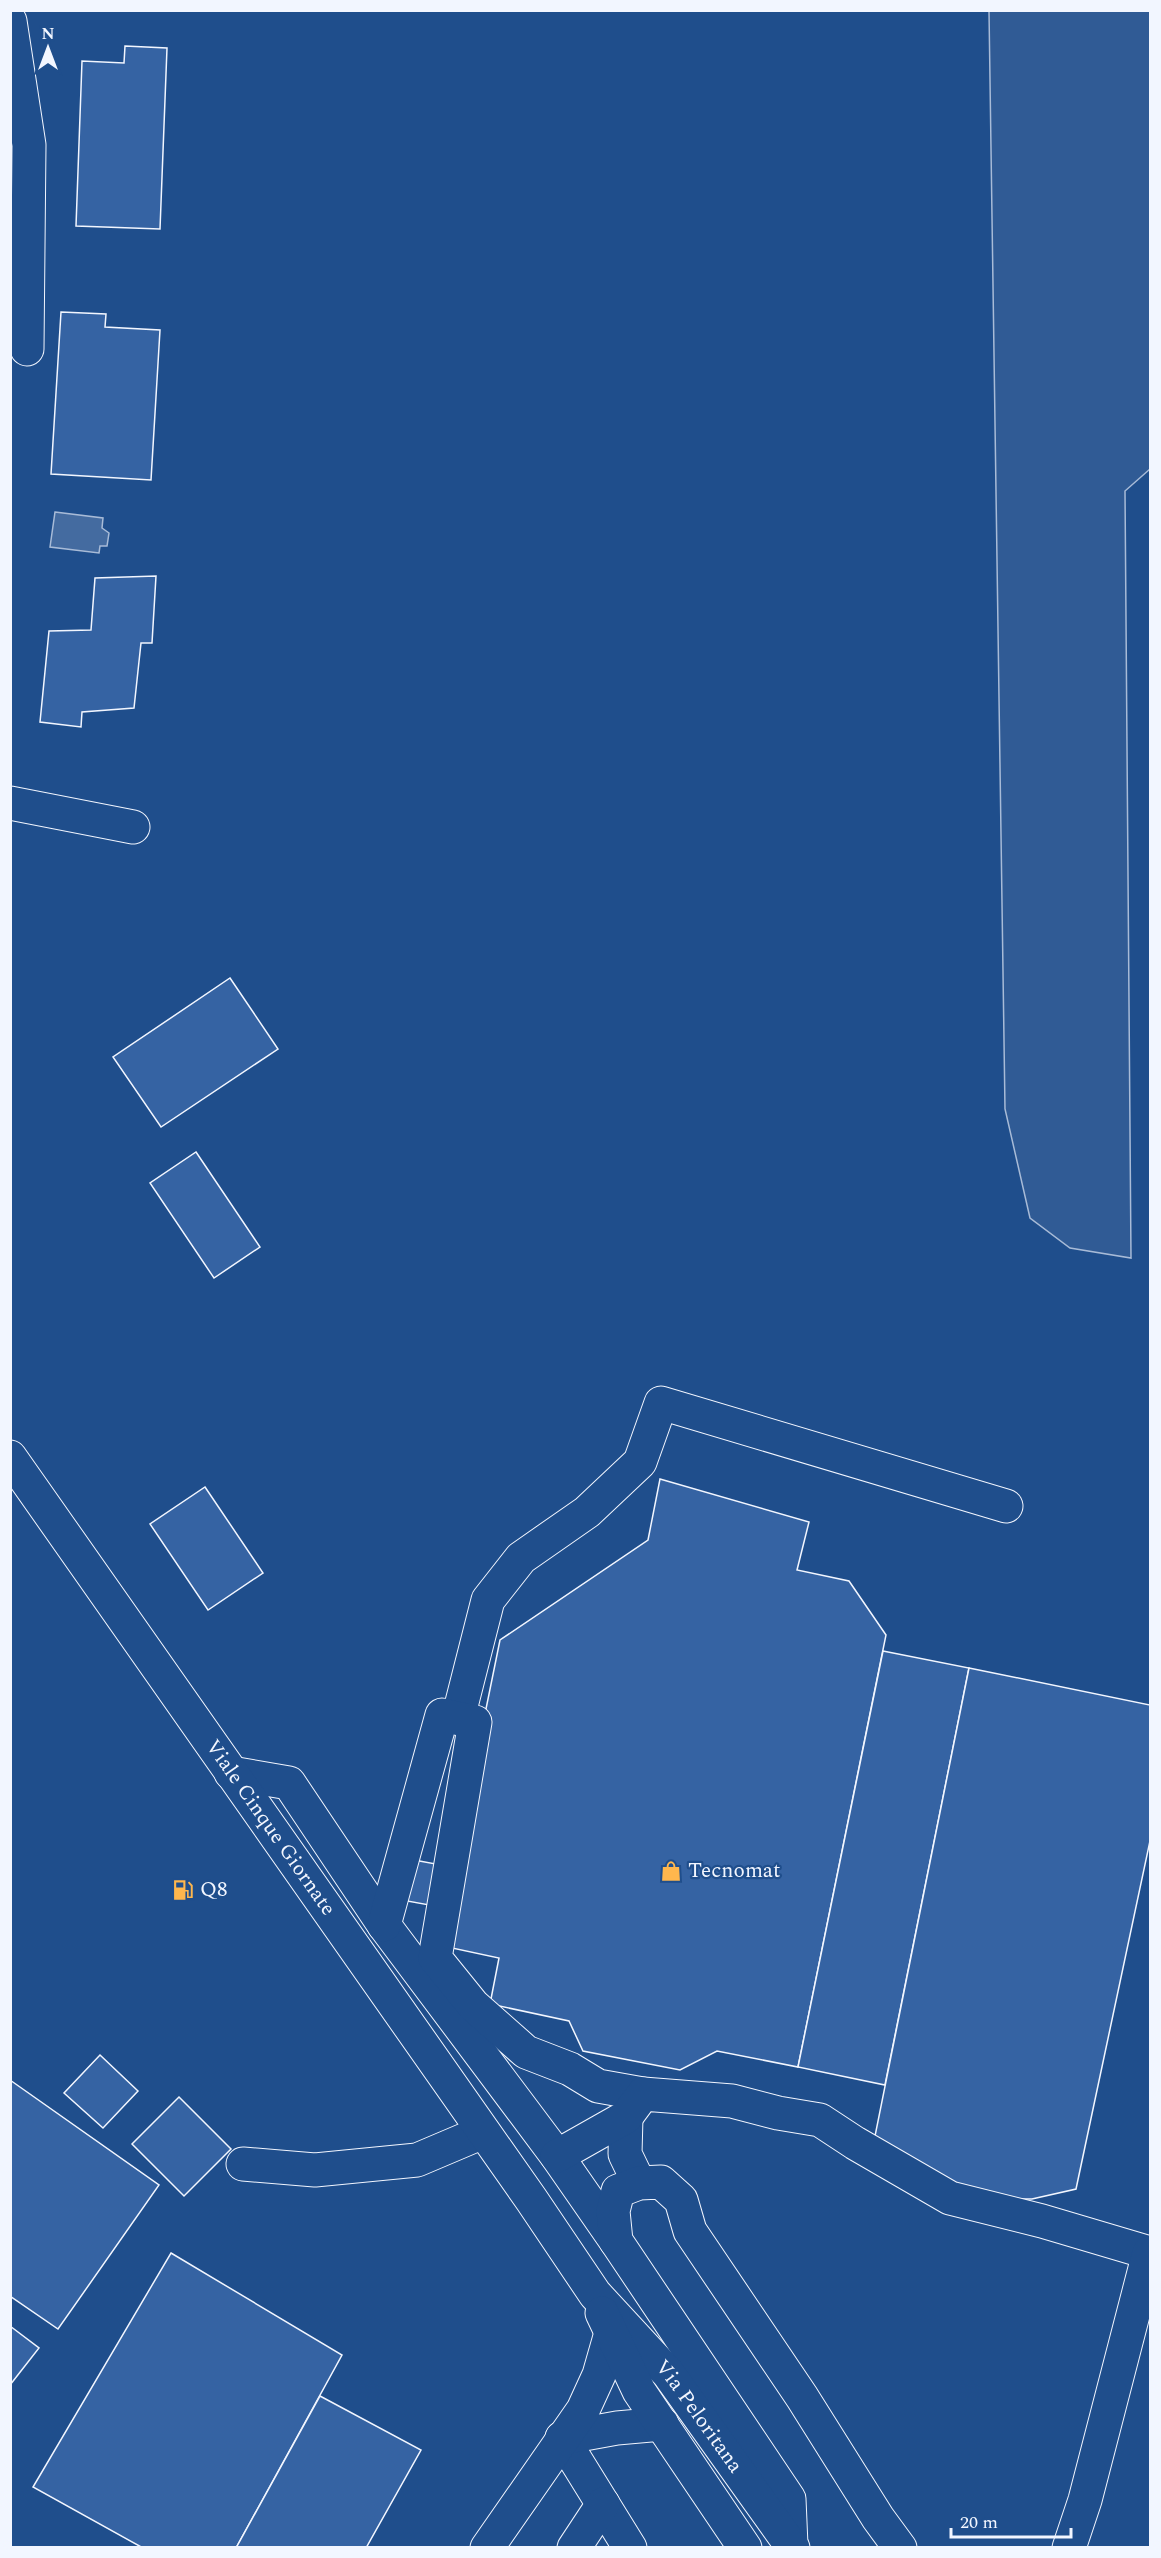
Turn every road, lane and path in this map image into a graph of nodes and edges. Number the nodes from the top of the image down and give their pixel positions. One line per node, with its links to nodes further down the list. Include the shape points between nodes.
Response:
1 (10, 21): 2 (main road, via 29,144)
2 (27, 349)
3 (10, 803): 4 (main road)
4 (133, 828)
5 (10, 1457): 8 (main road, Viale Cinque Giornate)
6 (1006, 1506): 7 (main road, via 661,1403 640,1462 587,1512 521,1558 488,1600)
7 (458, 1718): 9 (main road, via 442,1715); 10 (main road, via 475,1722 435,1958 473,2005 526,2052 570,2069)
8 (231, 1773): 9 (main road, via 289,1783); 11 (main road, Viale Cinque Giornate)
9 (384, 1925): 12 (main road)
10 (634, 2105): 12 (main road); 14 (main road, via 625,2154); 17 (main road, via 732,2101 820,2120 950,2198)
11 (483, 2132): 13 (main road, via 417,2160 315,2170); 15 (main road, Viale Cinque Giornate)
12 (557, 2156): 16 (main road)
13 (243, 2164)
14 (639, 2183): 16 (main road, via 618,2192 613,2211); 28 (main road, via 661,2181 681,2200 690,2231)
15 (531, 2199): 18 (main road, Via Peloritana)
16 (616, 2241): 23 (main road, via 789,2499)
17 (1150, 2253): 29 (main road)
18 (595, 2294): 19 (main road, Via Peloritana); 23 (main road, Via Peloritana, via 668,2373)
19 (611, 2334): 20 (main road, Via Peloritana, via 639,2391); 21 (main road, via 599,2375 582,2410)
20 (662, 2424): 21 (main road); 27 (main road, Via Peloritana)
21 (562, 2438): 22 (main road); 24 (main road)
22 (603, 2504): 25 (main road); 26 (main road)
23 (792, 2546)
24 (487, 2547)
25 (574, 2547)
26 (630, 2547)
27 (745, 2547)
28 (900, 2547)
29 (1069, 2547)

